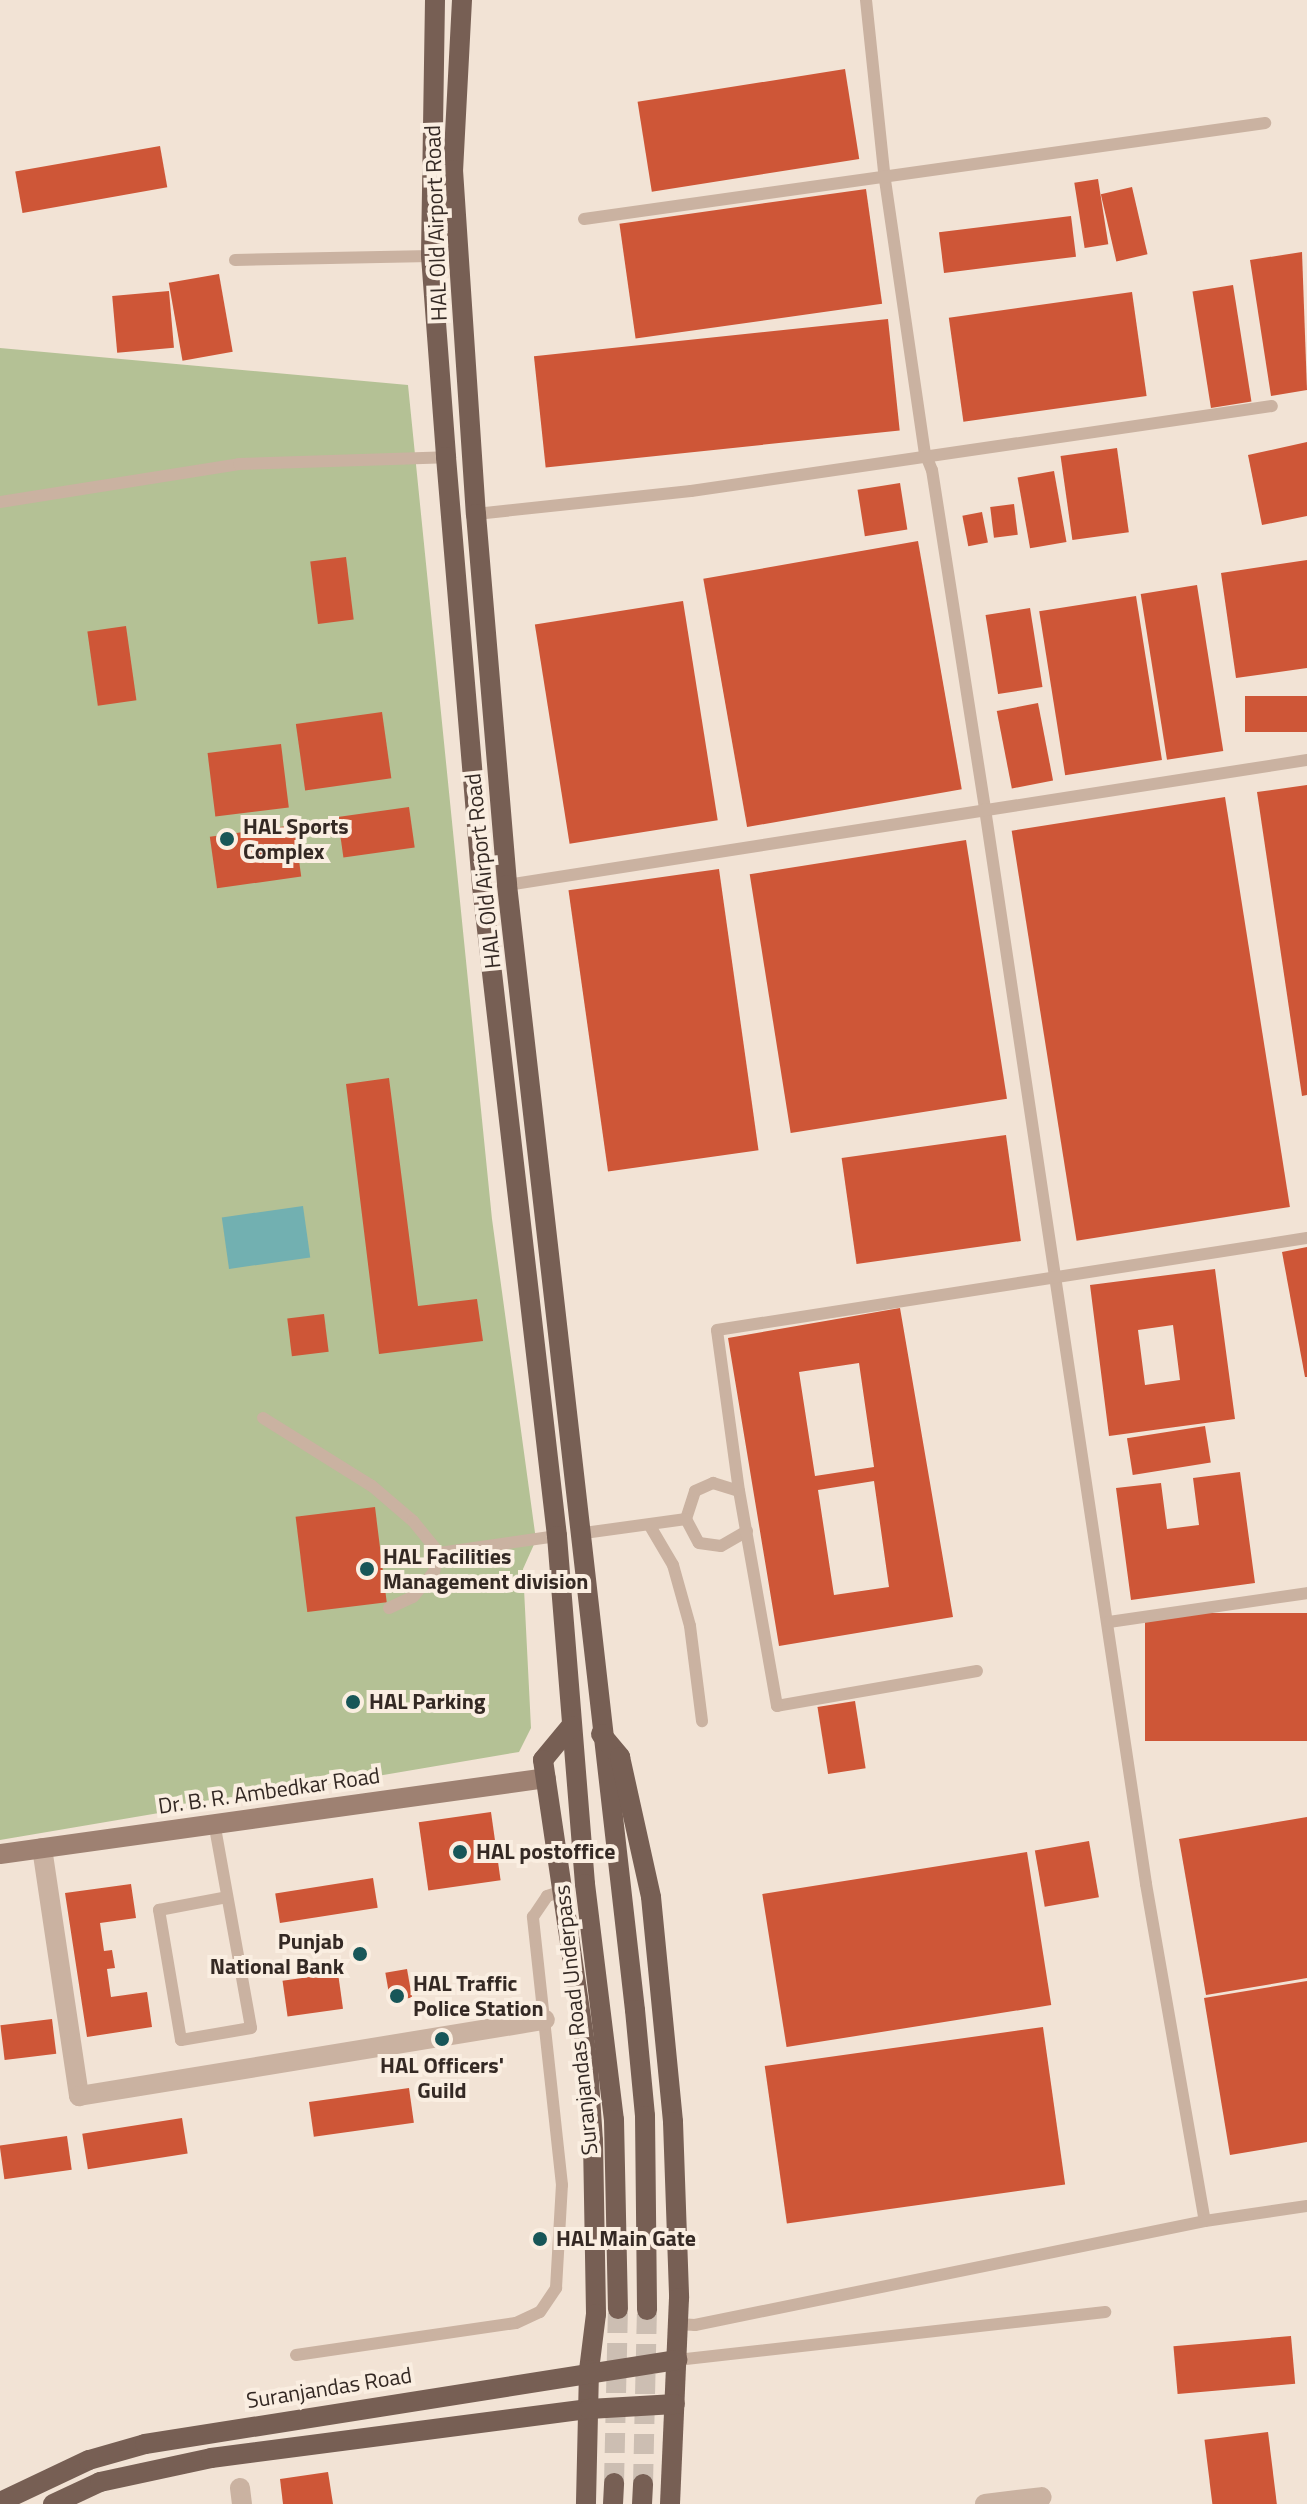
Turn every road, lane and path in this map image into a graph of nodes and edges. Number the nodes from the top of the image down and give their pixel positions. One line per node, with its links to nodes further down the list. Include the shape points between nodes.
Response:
1 (435, 0): 7 (main road, HAL Old Airport Road)
2 (462, 0): 13 (main road, HAL Old Airport Road, via 453,170)
3 (866, 0): 5 (lane)
4 (1265, 123): 5 (lane)
5 (885, 180): 6 (lane); 10 (lane)
6 (584, 219)
7 (431, 256): 8 (lane); 11 (main road, HAL Old Airport Road)
8 (235, 260)
9 (1272, 406): 10 (lane)
10 (925, 453): 13 (lane, via 691,491); 15 (lane, via 932,470)
11 (446, 457): 12 (lane, via 239,464); 25 (main road, HAL Old Airport Road, via 482,886)
12 (0, 502)
13 (476, 514): 16 (main road, HAL Old Airport Road)
14 (1307, 760): 15 (lane)
15 (985, 809): 16 (lane); 18 (lane, via 1045,1232)
16 (507, 885): 24 (main road, HAL Old Airport Road)
17 (1307, 1238): 18 (lane)
18 (1057, 1279): 20 (lane, via 717,1330); 29 (lane)
19 (263, 1418): 26 (lane, via 372,1486 413,1521)
20 (739, 1491): 21 (lane, via 713,1483 695,1491); 23 (lane)
21 (686, 1519): 22 (lane); 23 (lane, via 699,1543 721,1546)
22 (650, 1526): 24 (lane); 31 (lane, via 673,1565 690,1626)
23 (747, 1531): 30 (lane, via 777,1706)
24 (584, 1533): 33 (main road, HAL Old Airport Road)
25 (557, 1536): 26 (lane); 32 (main road, HAL Old Airport Road)
26 (439, 1553): 28 (lane, via 434,1572 413,1597)
27 (1307, 1593): 29 (lane)
28 (389, 1608)
29 (1109, 1622): 42 (lane, via 1146,1884)
30 (977, 1671)
31 (702, 1721)
32 (571, 1726): 34 (main road, via 543,1760); 43 (main road, Suranjandas Road Underpass, via 614,2120)
33 (601, 1734): 44 (main road, via 645,2116); 46 (main road, via 620,1757 651,1897 673,2122)
34 (546, 1778): 35 (street, Dr. B. R. Ambedkar Road); 38 (main road)
35 (214, 1822): 36 (street, Dr. B. R. Ambedkar Road); 39 (lane)
36 (42, 1848): 37 (street, Dr. B. R. Ambedkar Road); 40 (street, via 79,2096)
37 (0, 1854)
38 (563, 1891): 40 (lane, via 547,1896 533,1917); 49 (main road, via 593,2141 596,2314)
39 (227, 1897): 39 (lane, via 251,2028 181,2040 159,1910)
40 (545, 2020): 47 (lane, via 562,2185 556,2288 540,2312 516,2323)
41 (1307, 2206): 42 (lane)
42 (1205, 2221): 46 (lane, via 695,2325)
43 (618, 2309)
44 (647, 2310)
45 (1105, 2312): 48 (lane)
46 (678, 2324): 48 (main road)
47 (296, 2355)
48 (677, 2360): 49 (main road, Suranjandas Road); 50 (main road)
49 (589, 2370): 51 (main road); 53 (main road, Suranjandas Road, via 145,2444 89,2460)
50 (675, 2404): 51 (main road); 56 (main road)
51 (589, 2409): 54 (main road, via 211,2458 100,2482); 55 (main road)
52 (1042, 2497): 57 (street)
53 (0, 2502)
54 (53, 2504)
55 (586, 2504)
56 (670, 2504)
57 (985, 2504)

